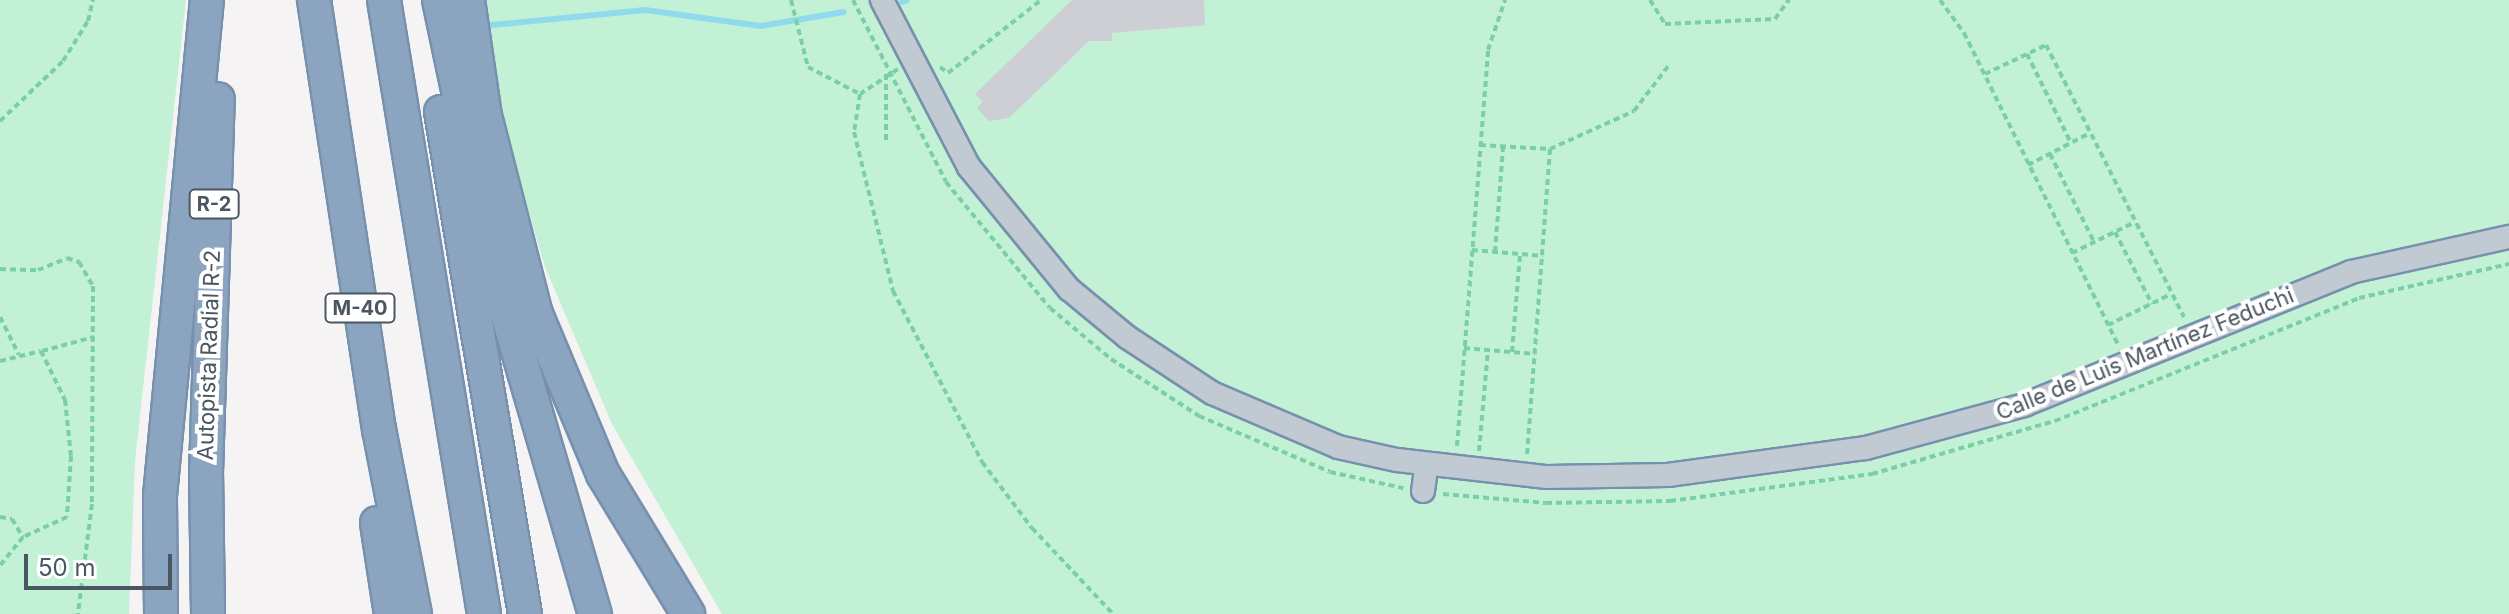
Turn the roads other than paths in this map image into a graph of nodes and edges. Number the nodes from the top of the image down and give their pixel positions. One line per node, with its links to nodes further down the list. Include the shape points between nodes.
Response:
1 (207, 0): 14 (highway, via 160,496)
2 (223, 0): 15 (highway, Autopista Radial R-2 / R-2, via 206,473)
3 (314, 0): 10 (highway, M-40)
4 (384, 0): 11 (highway)
5 (429, 0): 20 (highway, via 437,84)
6 (439, 0): 21 (highway, via 501,293)
7 (468, 0): 22 (highway, via 485,116 536,314 603,474)
8 (882, 0): 12 (street, Calle de Luis Martínez Feduchi, via 969,167 1069,289 1127,337 1212,393 1338,447)
9 (2509, 237): 12 (street, Calle de Luis Martínez Feduchi, via 2351,272 1990,417 1853,450 1668,475 1526,475)
10 (379, 429): 16 (highway, via 370,478); 17 (highway, M-40)
11 (456, 454): 18 (highway); 19 (highway)
12 (1427, 464): 13 (street)
13 (1423, 491)
14 (161, 614)
15 (208, 614)
16 (391, 614)
17 (415, 614)
18 (484, 614)
19 (500, 614)
20 (525, 614)
21 (595, 614)
22 (688, 614)

